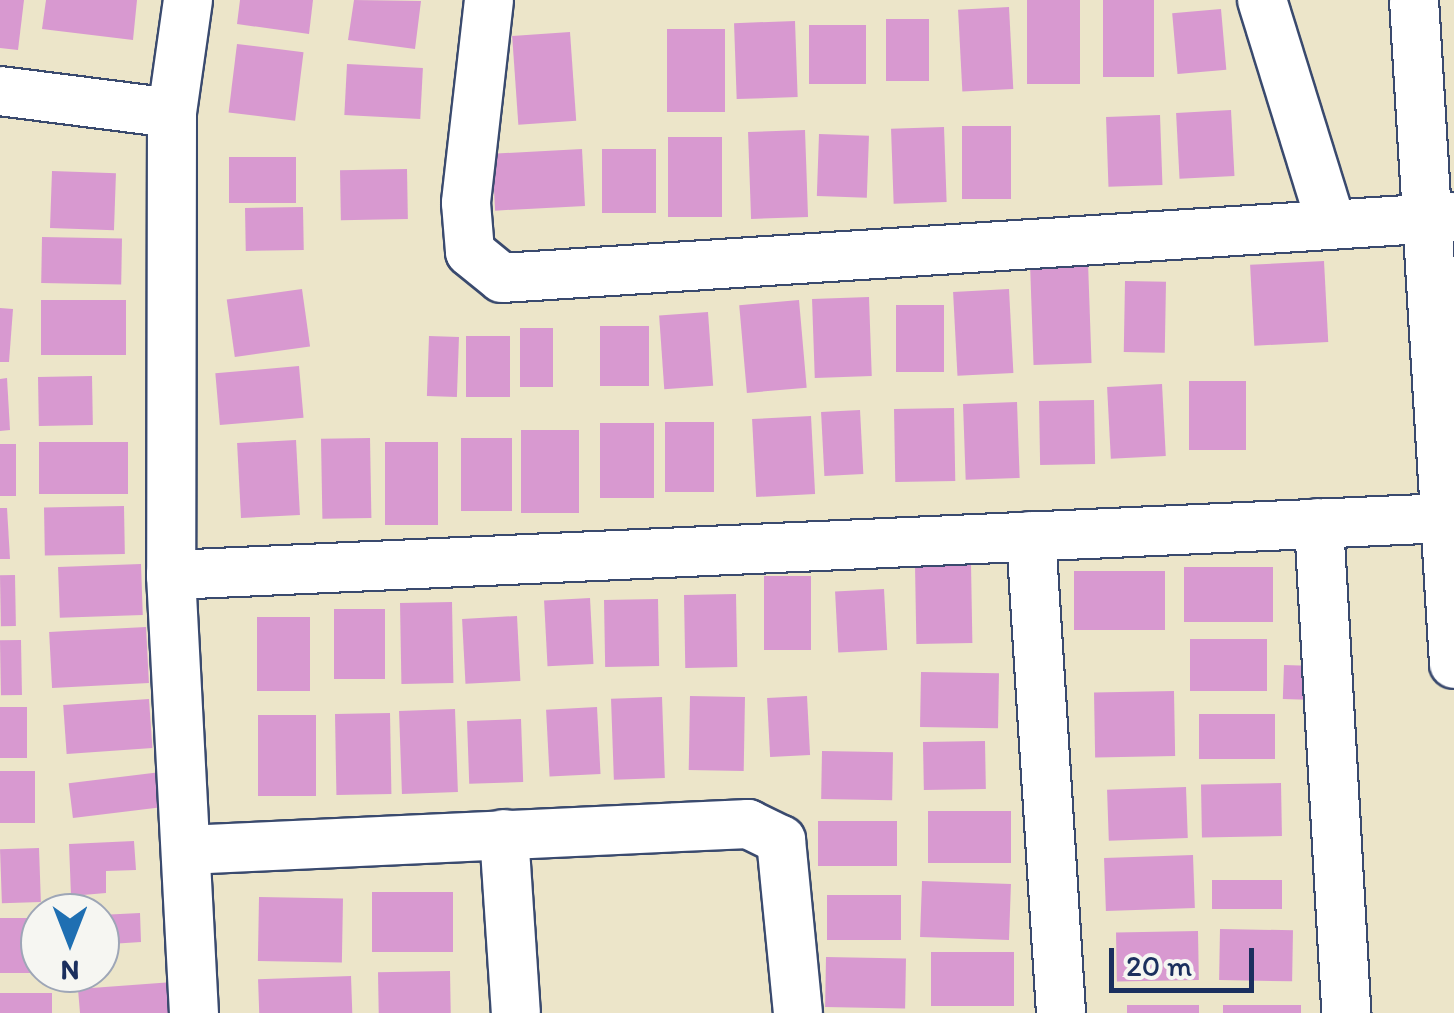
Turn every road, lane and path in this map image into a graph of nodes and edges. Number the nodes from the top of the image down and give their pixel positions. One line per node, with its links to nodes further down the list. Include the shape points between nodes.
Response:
1 (188, 0): 6 (street)
2 (488, 0): 8 (street, via 466,203 470,252 502,278)
3 (1262, 0): 8 (street)
4 (1414, 0): 7 (street)
5 (0, 91): 6 (street)
6 (172, 113): 12 (street)
7 (1438, 217): 8 (street); 9 (street)
8 (1331, 223)
9 (1444, 518): 10 (street); 13 (street)
10 (1319, 523): 11 (street); 20 (street)
11 (1031, 536): 12 (street); 19 (street)
12 (170, 574): 15 (street)
13 (1454, 664)
14 (504, 834): 15 (street); 17 (street); 18 (street, via 689,820 748,824 781,840)
15 (186, 850): 16 (street)
16 (194, 1013)
17 (516, 1013)
18 (798, 1013)
19 (1060, 1013)
20 (1346, 1013)

